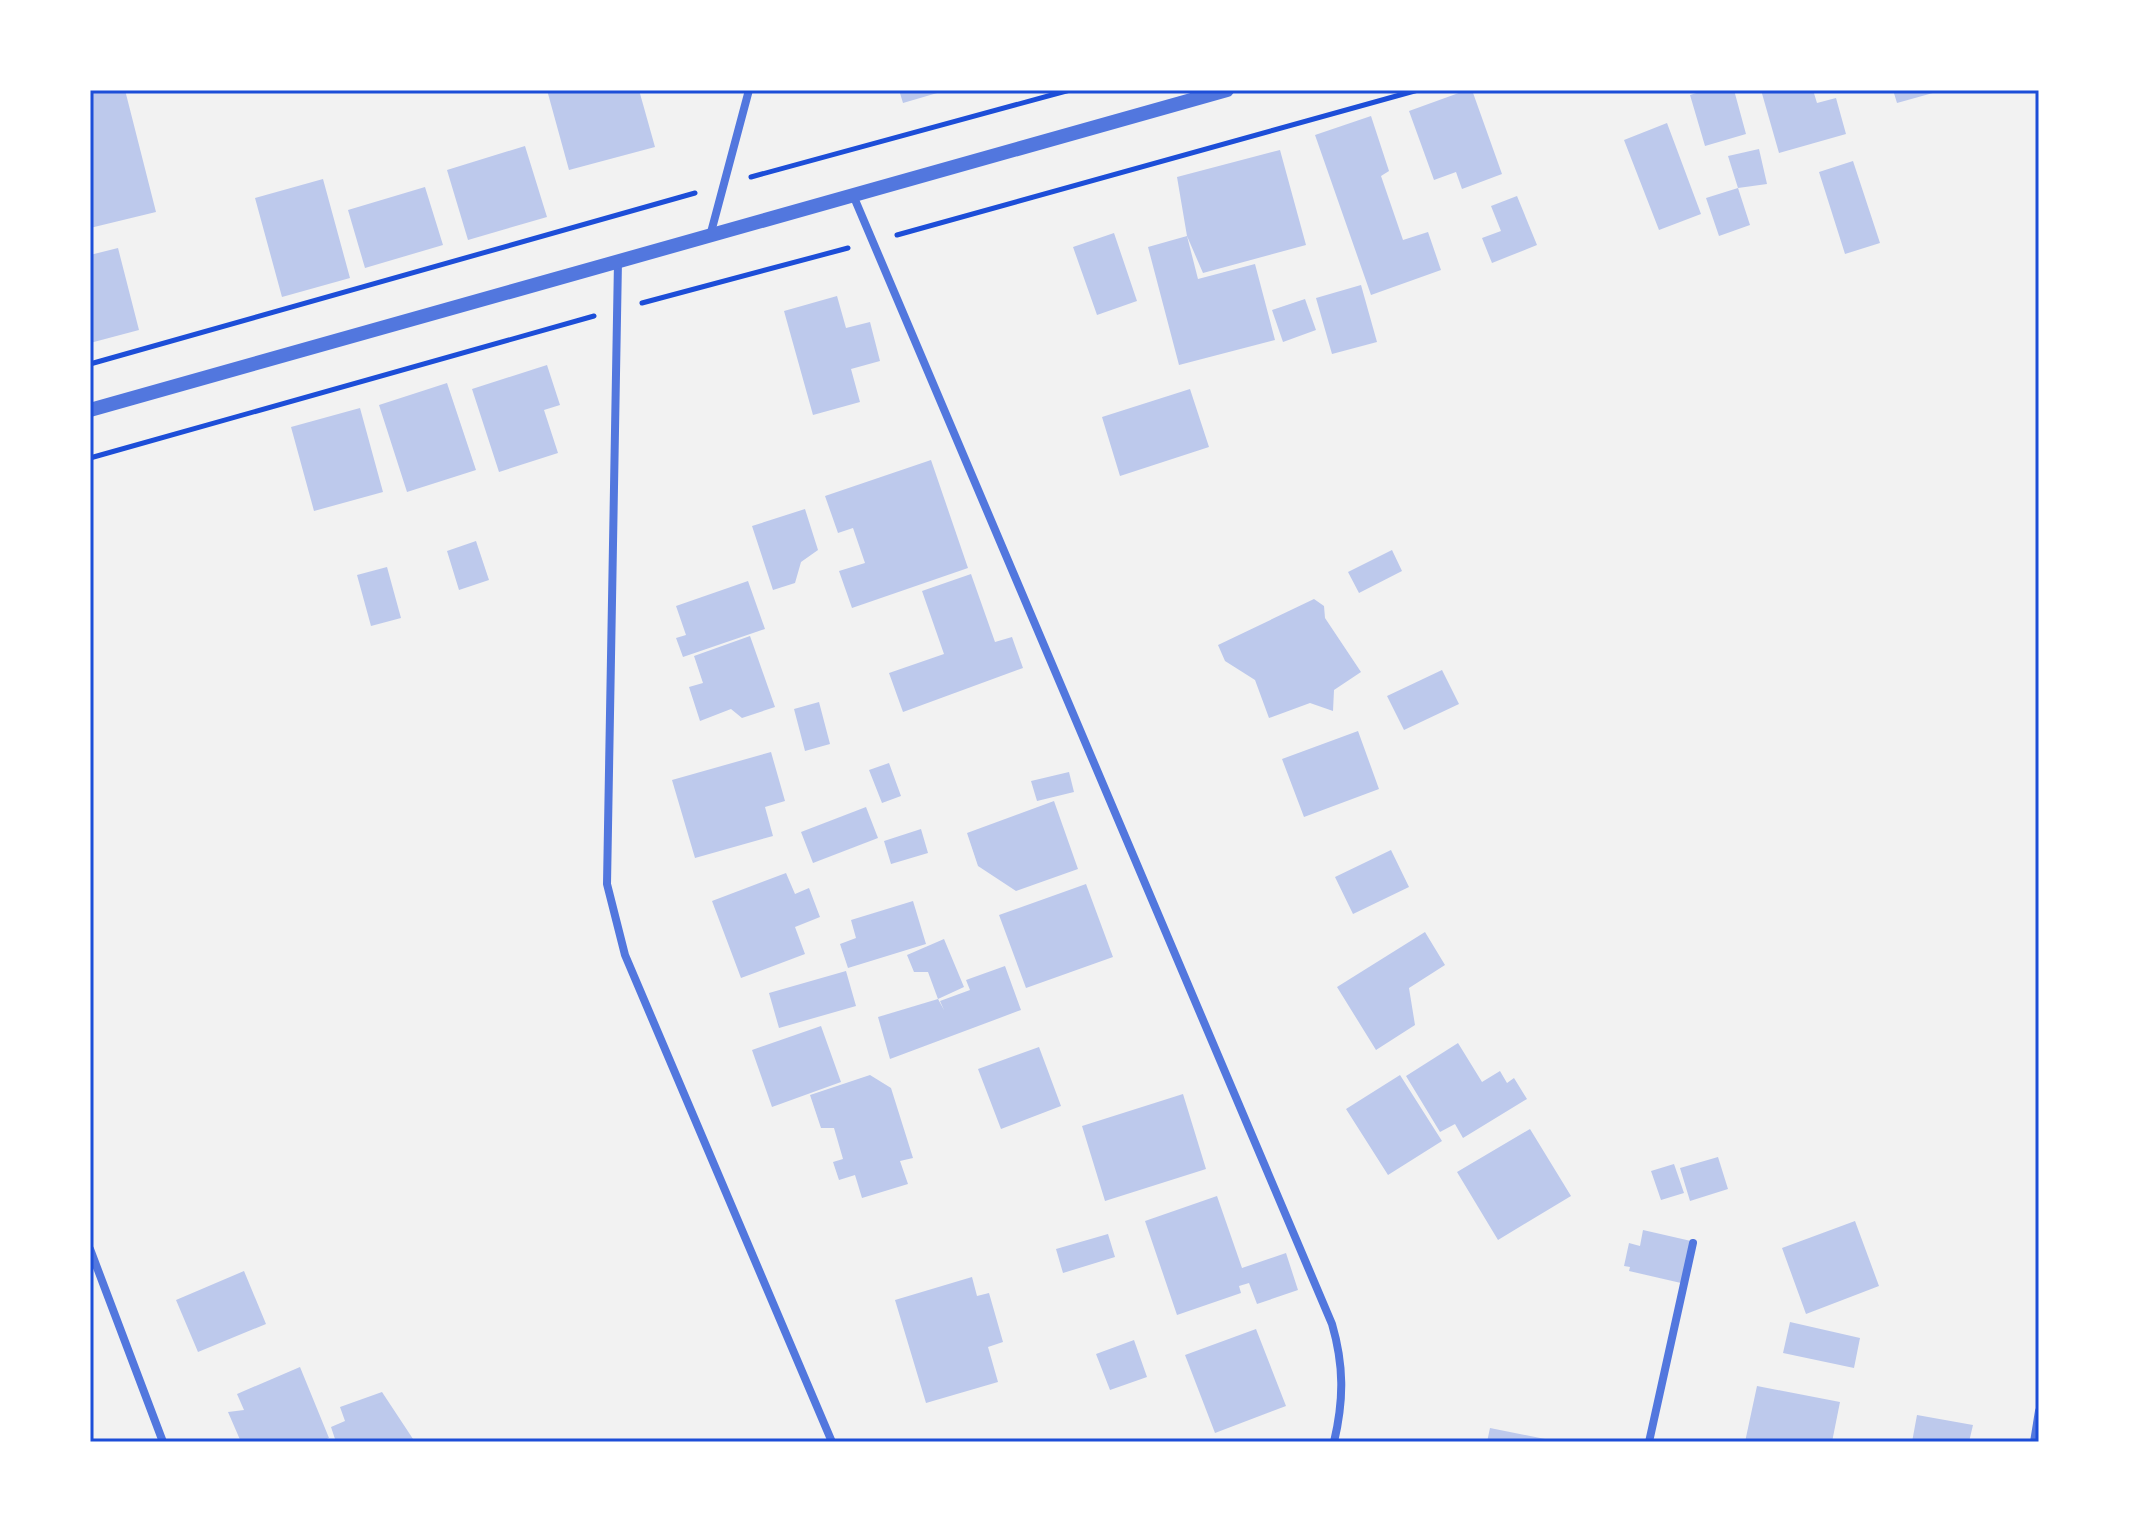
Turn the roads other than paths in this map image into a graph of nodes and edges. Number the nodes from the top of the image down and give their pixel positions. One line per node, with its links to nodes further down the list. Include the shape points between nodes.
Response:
1 (749, 90): 4 (street)
2 (1227, 90): 3 (street)
3 (853, 195): 4 (street); 12 (street, via 1332,1324 1343,1391)
4 (710, 237): 5 (street)
5 (618, 261): 6 (street); 11 (street, via 607,884 625,955)
6 (90, 410)
7 (1693, 1243): 13 (street)
8 (90, 1249): 10 (street)
9 (2039, 1411): 14 (street)
10 (163, 1442)
11 (832, 1442)
12 (1334, 1442)
13 (1649, 1442)
14 (2034, 1442)

